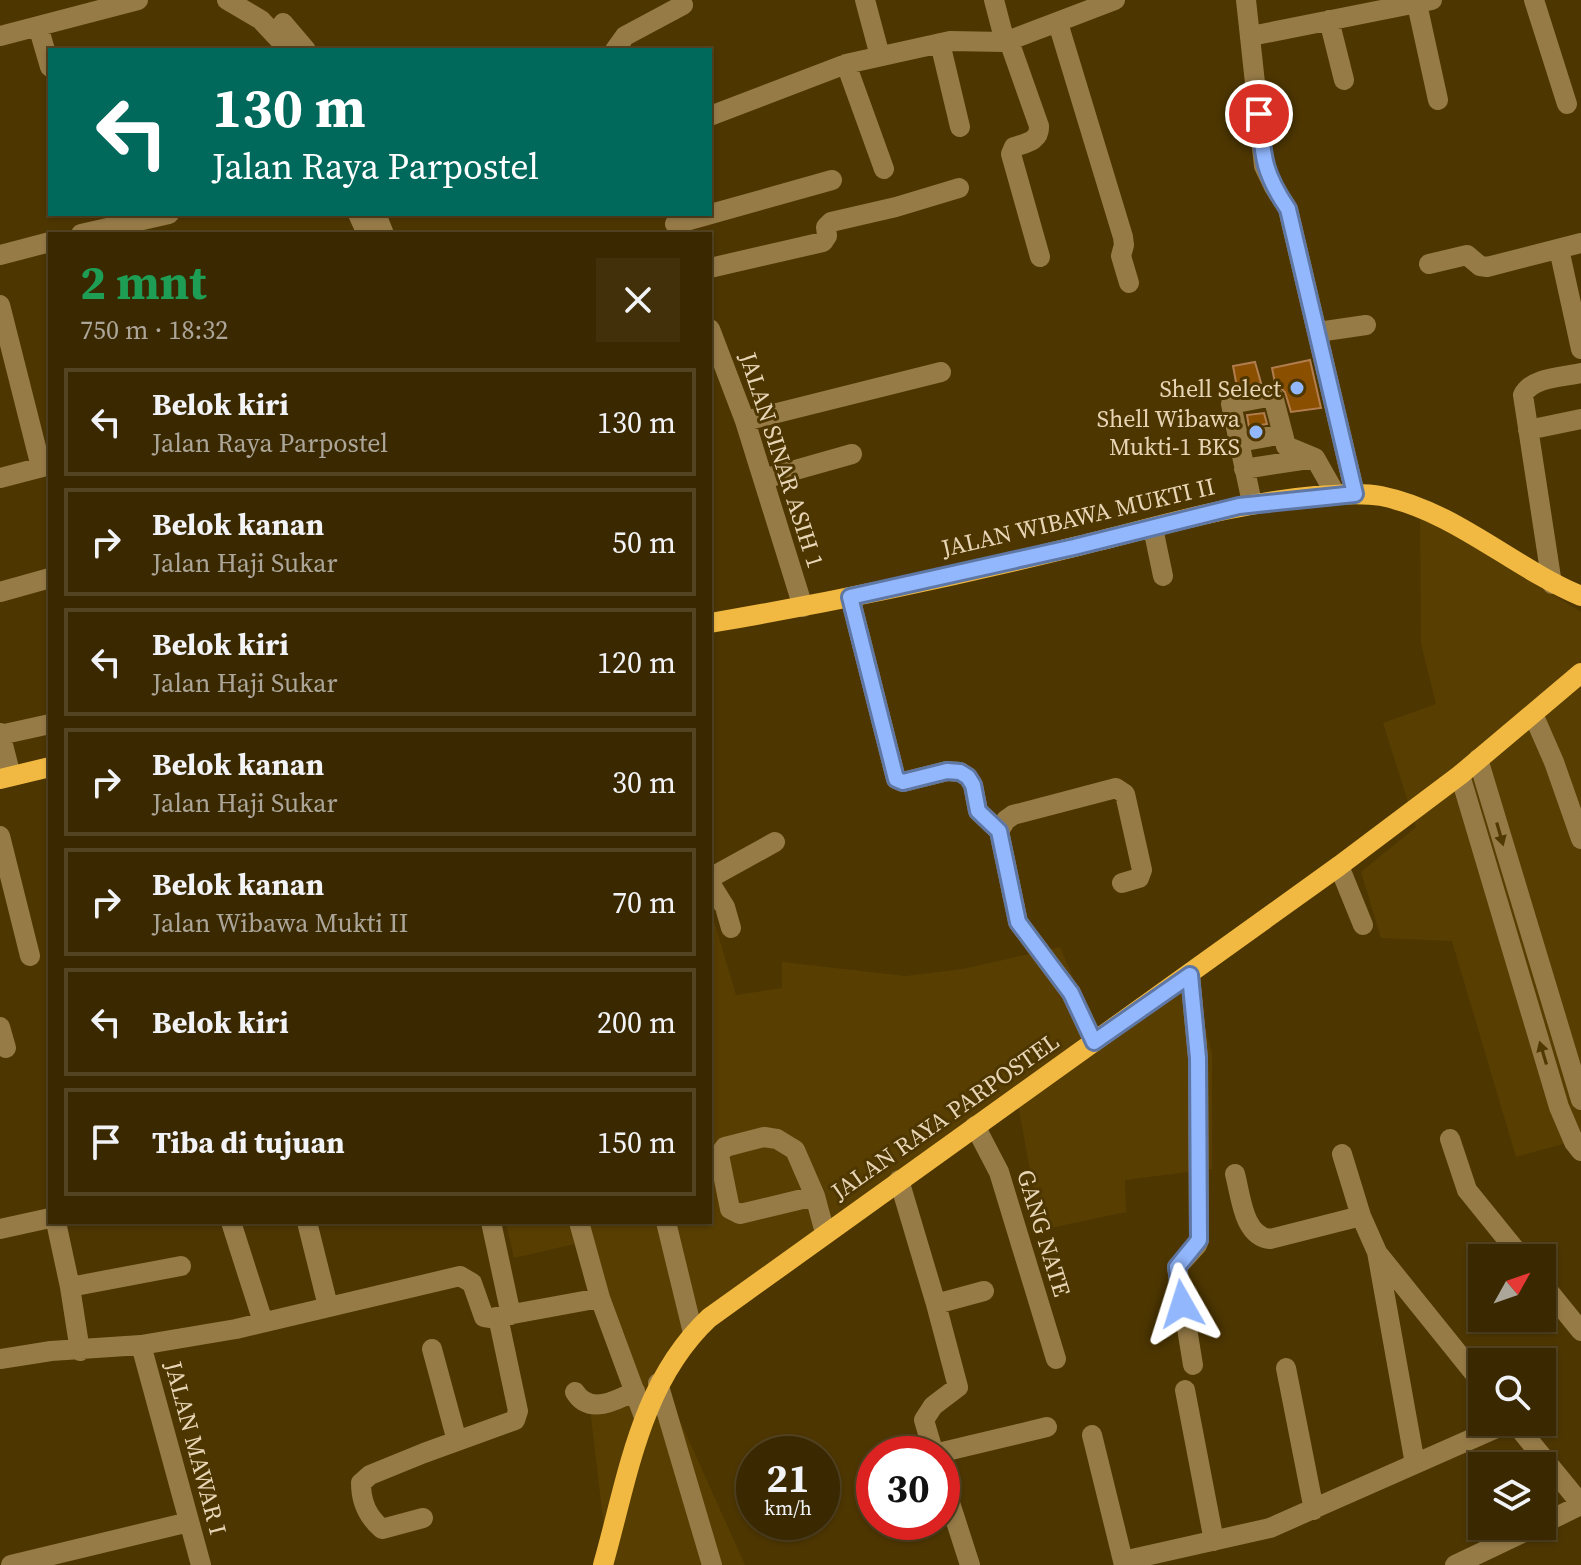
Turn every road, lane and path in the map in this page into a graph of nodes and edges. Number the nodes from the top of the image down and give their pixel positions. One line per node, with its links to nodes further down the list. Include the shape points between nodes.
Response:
1 (53, 0): 13 (street)
2 (138, 0): 13 (street)
3 (227, 0): 21 (street, via 261,20)
4 (247, 0): 22 (street, via 284,24)
5 (865, 0): 24 (street)
6 (994, 0): 19 (street)
7 (1115, 0): 15 (street)
8 (1246, 0): 18 (street)
9 (1534, 0): 29 (street)
10 (1424, 2): 12 (street); 28 (street)
11 (683, 5): 23 (street, via 625,36)
12 (1364, 6): 14 (street)
13 (59, 20): 16 (street)
14 (1329, 20): 18 (street); 27 (street)
15 (1058, 23): 19 (street); 47 (street, via 1123,237 1121,256)
16 (38, 26): 17 (street); 25 (street)
17 (0, 36)
18 (1251, 36): 50 (street, via 1264,166 1288,209)
19 (1007, 42): 20 (street); 44 (street, via 1039,126 1037,137 1014,147 1011,154)
20 (940, 43): 24 (street); 31 (street)
21 (287, 48)
22 (304, 48)
23 (616, 48)
24 (880, 56): 26 (street)
25 (48, 60)
26 (846, 64): 30 (street); 32 (street)
27 (1344, 80)
28 (1438, 100)
29 (1567, 104)
30 (712, 115)
31 (960, 127)
32 (884, 169)
33 (832, 180): 35 (street)
34 (959, 188): 46 (street, via 831,222 823,242)
35 (712, 214)
36 (158, 216): 39 (street)
37 (704, 216): 38 (street)
38 (675, 224)
39 (90, 228)
40 (48, 243): 43 (street)
41 (1581, 243): 42 (street)
42 (1559, 249): 45 (street, via 1487,267 1467,255); 52 (street)
43 (0, 255)
44 (1040, 257)
45 (1429, 264)
46 (712, 268)
47 (1129, 283)
48 (0, 305): 62 (street)
49 (1366, 325): 50 (street)
50 (1318, 332): 66 (street)
51 (712, 334): 56 (street, JALAN SINAR ASIH 1)
52 (1581, 349)
53 (941, 372): 56 (street)
54 (1581, 373): 57 (street, via 1526,389)
55 (1581, 419): 57 (street)
56 (745, 421): 65 (street, JALAN SINAR ASIH 1)
57 (1528, 430): 71 (street)
58 (1283, 434): 59 (street); 59 (street, via 1273,396 1259,398 1231,404); 61 (street, via 1286,446)
59 (1239, 442): 63 (street)
60 (852, 454): 65 (street)
61 (1315, 458): 63 (street); 66 (street)
62 (45, 466): 64 (street)
63 (1244, 469): 67 (street)
64 (0, 478)
65 (763, 479): 75 (street, JALAN SINAR ASIH 1)
66 (1345, 494): 67 (main road, JALAN WIBAWA MUKTI II); 71 (main road, JALAN WIBAWA MUKTI II, via 1382,496 1431,512)
67 (1252, 503): 68 (main road, JALAN WIBAWA MUKTI II)
68 (1153, 528): 69 (street); 74 (main road, JALAN WIBAWA MUKTI II)
69 (1163, 576)
70 (48, 579): 72 (street)
71 (1552, 584): 73 (main road, JALAN WIBAWA MUKTI II)
72 (0, 592)
73 (1581, 596)
74 (850, 597): 75 (main road, JALAN WIBAWA MUKTI II); 85 (street, via 896,779 960,772 973,785 978,811)
75 (803, 607): 76 (main road, JALAN WIBAWA MUKTI II)
76 (712, 623)
77 (1581, 673): 78 (main road, JALAN RAYA PARPOSTEL)
78 (1533, 714): 81 (main road, JALAN RAYA PARPOSTEL); 87 (street)
79 (48, 724): 80 (street)
80 (0, 734): 84 (street)
81 (1478, 759): 83 (main road, JALAN RAYA PARPOSTEL); 95 (street, one-way to 95)
82 (48, 767): 84 (main road)
83 (1460, 775): 89 (main road, JALAN RAYA PARPOSTEL); 95 (street)
84 (6, 777)
85 (999, 831): 91 (street, via 1013,815 1116,788 1125,794 1142,870 1139,878); 98 (street, via 1018,922 1071,993)
86 (0, 836): 96 (street)
87 (1581, 839)
88 (775, 842): 90 (street)
89 (1339, 866): 93 (street); 97 (main road, JALAN RAYA PARPOSTEL)
90 (712, 880)
91 (1122, 883)
92 (712, 884): 94 (street)
93 (1363, 925)
94 (731, 928)
95 (1518, 933): 99 (street); 100 (street, one-way to 95)
96 (30, 956)
97 (1190, 975): 98 (main road, JALAN RAYA PARPOSTEL); 136 (street, via 1198,1058 1199,1240 1177,1273)
98 (1094, 1042): 101 (main road, JALAN RAYA PARPOSTEL)
99 (1581, 1100): 100 (street)
100 (1559, 1107): 103 (street)
101 (975, 1126): 106 (main road, JALAN RAYA PARPOSTEL); 135 (street, GANG NATE, via 999,1172)
102 (1450, 1139): 118 (street, via 1467,1190)
103 (1581, 1151)
104 (1342, 1154): 108 (street)
105 (1235, 1174): 108 (street, via 1251,1230 1259,1238)
106 (899, 1180): 117 (main road, JALAN RAYA PARPOSTEL); 125 (street)
107 (815, 1196): 107 (street, via 740,1214 730,1209 719,1155 725,1147 777,1139 795,1150); 117 (street)
108 (1361, 1216): 119 (street)
109 (48, 1218): 116 (street)
110 (56, 1224): 121 (street)
111 (232, 1224): 128 (street)
112 (308, 1224): 126 (street)
113 (491, 1224): 127 (street)
114 (580, 1224): 123 (street)
115 (666, 1224): 130 (street)
116 (0, 1229)
117 (825, 1233): 130 (main road, JALAN RAYA PARPOSTEL)
118 (1511, 1244)
119 (1377, 1252): 137 (street); 151 (street)
120 (181, 1266): 121 (street)
121 (70, 1287): 133 (street)
122 (984, 1291): 125 (street)
123 (600, 1298): 127 (street); 141 (street)
124 (1556, 1300): 129 (street)
125 (936, 1304): 146 (street, via 958,1387 924,1420)
126 (328, 1306): 127 (street, via 460,1276 472,1283 484,1317); 128 (street)
127 (504, 1316): 149 (street, via 517,1416)
128 (263, 1322): 131 (street)
129 (1581, 1331)
130 (693, 1333): 139 (main road, JALAN RAYA PARPOSTEL)
131 (141, 1345): 133 (street); 156 (street, JALAN MAWAR I)
132 (432, 1349): 149 (street)
133 (80, 1351): 134 (street)
134 (0, 1359)
135 (1056, 1359)
136 (1193, 1365)
137 (1468, 1366)
138 (1286, 1368): 153 (street)
139 (658, 1383): 143 (main road, JALAN RAYA PARPOSTEL); 164 (street)
140 (1185, 1390): 159 (street)
141 (635, 1391): 142 (street, via 603,1404 588,1404); 143 (street)
142 (575, 1392)
143 (644, 1417): 163 (main road, JALAN RAYA PARPOSTEL)
144 (1047, 1427): 150 (street)
145 (1092, 1435): 160 (street)
146 (929, 1436)
147 (1480, 1436): 151 (street)
148 (1524, 1436): 152 (street)
149 (457, 1441): 155 (street, via 361,1483 361,1500 382,1529)
150 (960, 1448)
151 (1415, 1464): 153 (street)
152 (1581, 1505): 154 (street)
153 (1314, 1510): 159 (street, via 1270,1528)
154 (1556, 1517)
155 (423, 1518)
156 (189, 1522): 161 (street); 162 (street, JALAN MAWAR I)
157 (960, 1534): 165 (street)
158 (1508, 1540): 166 (street)
159 (1214, 1541): 160 (street)
160 (1123, 1563)
161 (11, 1565)
162 (201, 1565)
163 (603, 1565)
164 (712, 1565)
165 (970, 1565)
166 (1455, 1565)

